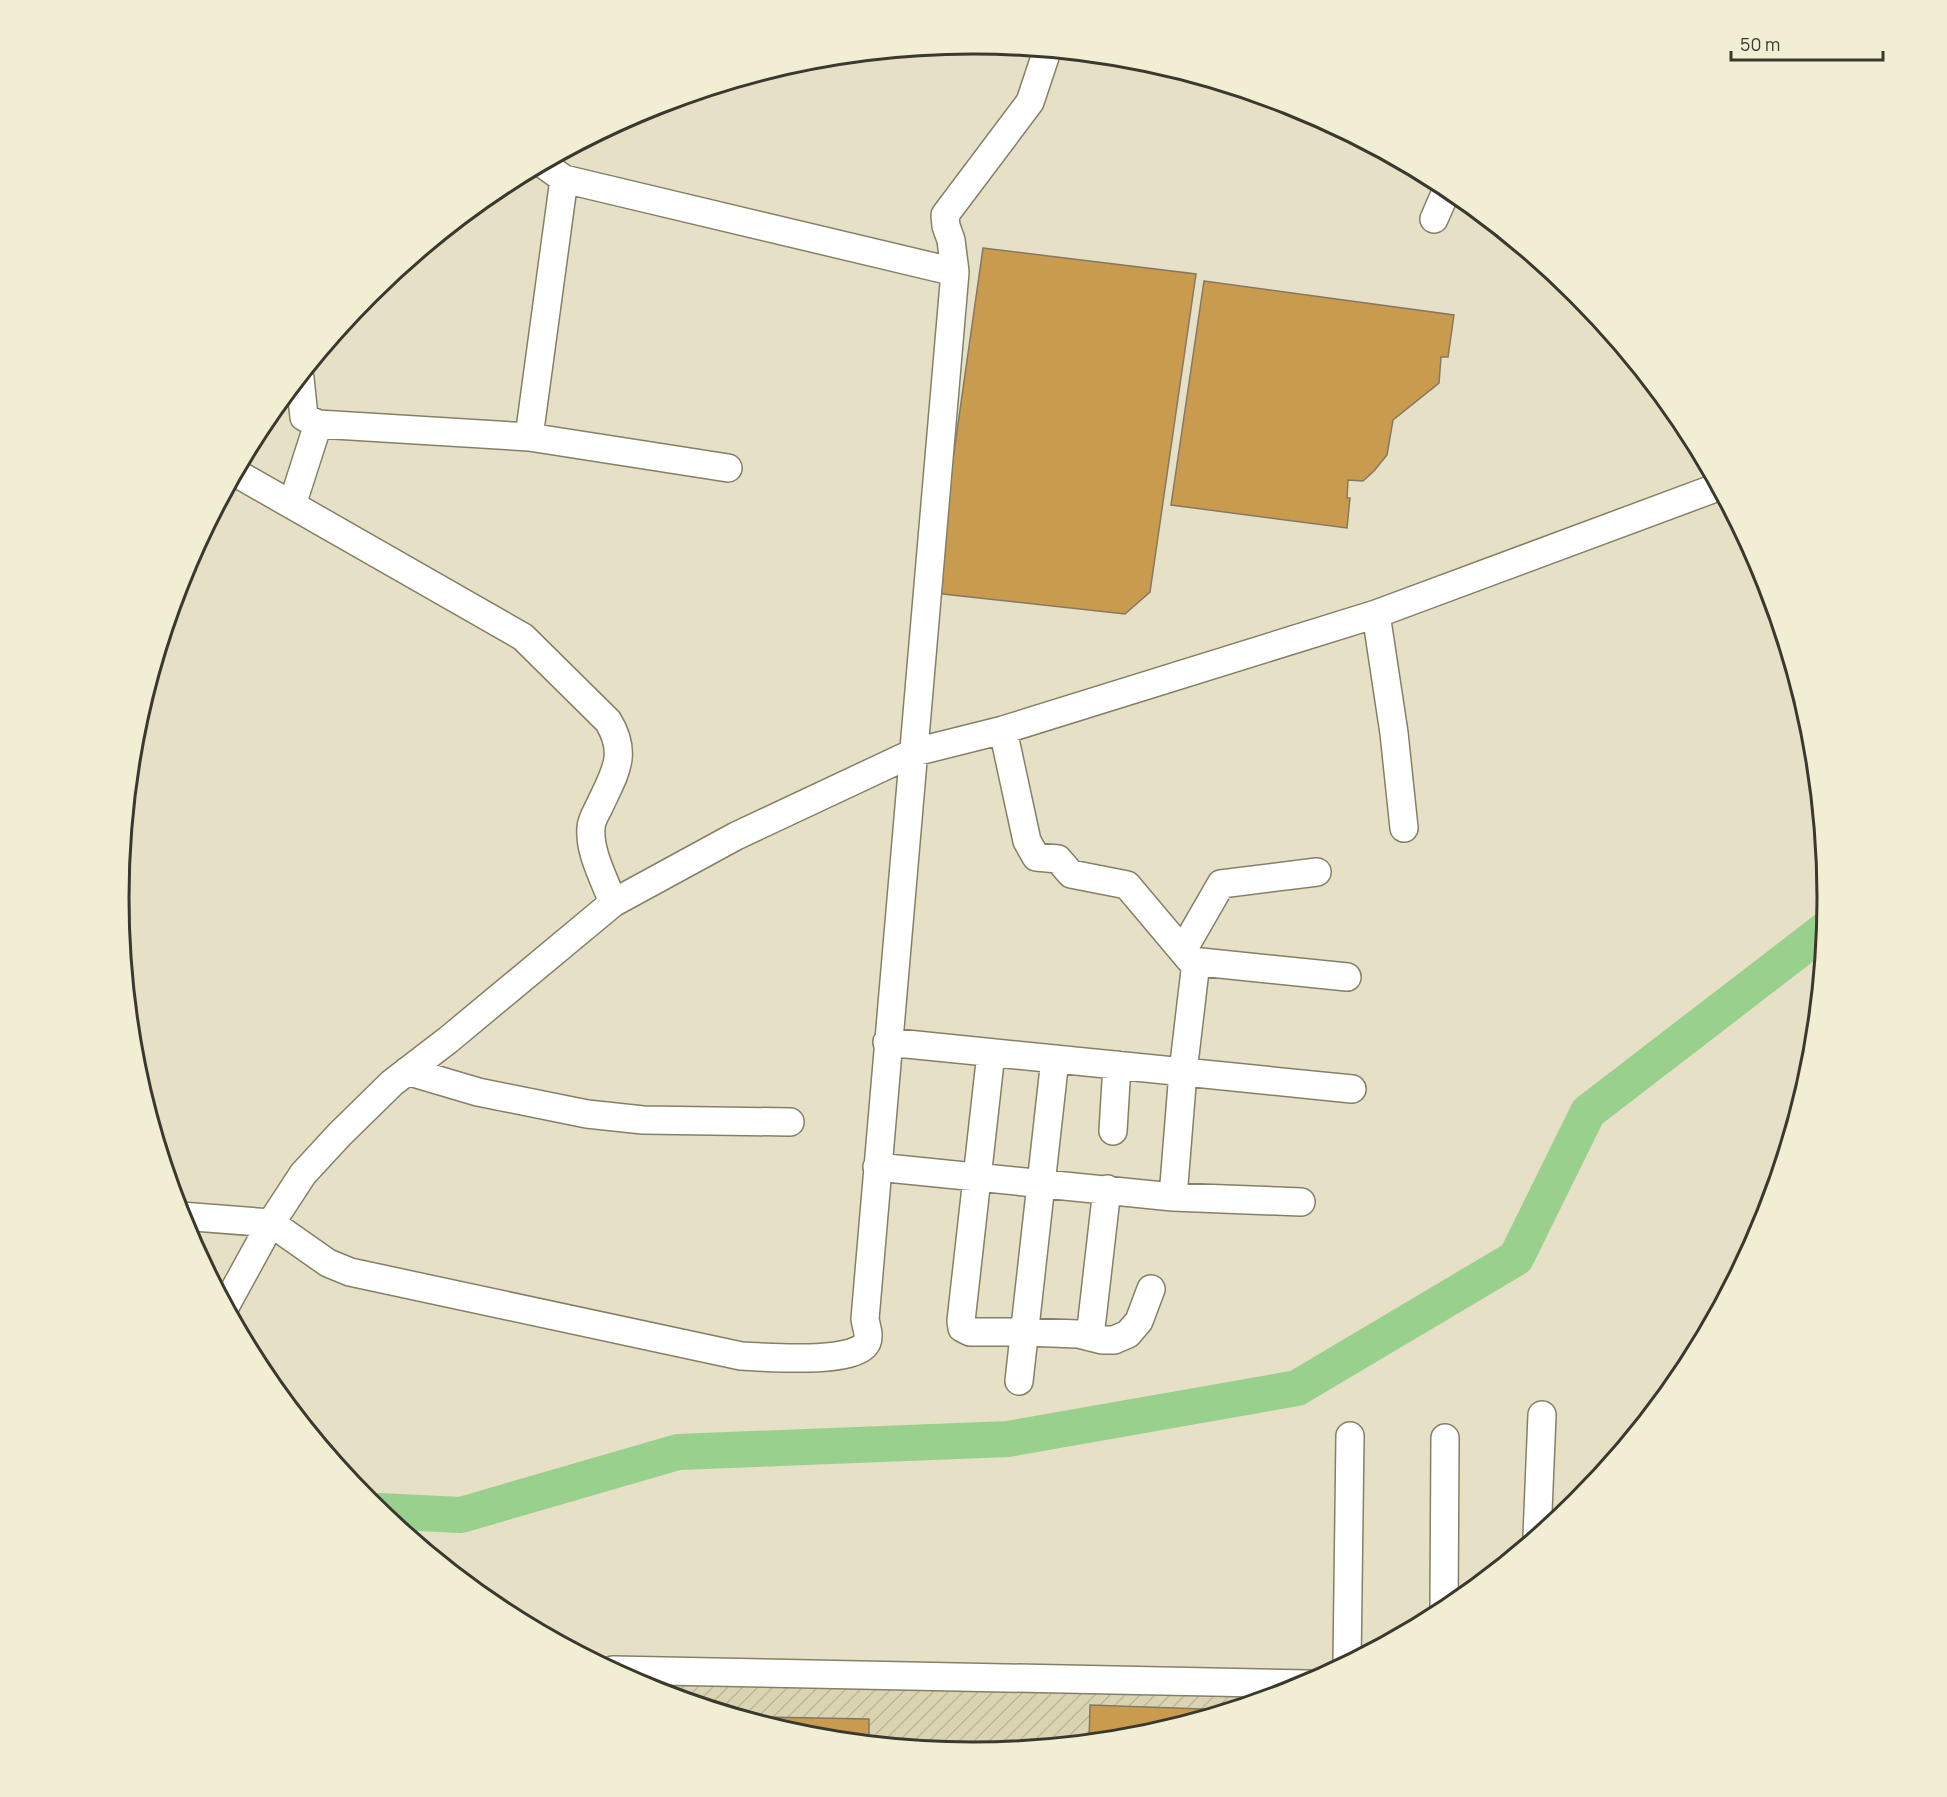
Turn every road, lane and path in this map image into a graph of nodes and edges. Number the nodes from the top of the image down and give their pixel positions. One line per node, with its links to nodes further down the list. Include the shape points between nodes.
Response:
1 (1045, 57): 5 (street, via 1030,102 945,215)
2 (553, 171): 5 (street); 8 (street)
3 (1444, 197): 4 (street)
4 (1434, 219)
5 (955, 272): 15 (street)
6 (301, 388): 7 (street, via 303,417)
7 (318, 424): 8 (street); 12 (street)
8 (529, 437): 9 (street)
9 (728, 468)
10 (242, 476): 12 (street)
11 (1712, 489): 13 (street)
12 (292, 504): 18 (street, via 523,637 608,721 616,734 619,758 591,824 590,838)
13 (1376, 614): 14 (street); 16 (street)
14 (1003, 730): 15 (street); 19 (street, via 1027,841 1036,857 1058,859 1071,874 1127,885)
15 (915, 752): 18 (street, via 736,836); 21 (street)
16 (1404, 828)
17 (1317, 872): 19 (street, via 1221,884)
18 (614, 903): 25 (street)
19 (1189, 956): 20 (street); 26 (street)
20 (1347, 977)
21 (887, 1042): 22 (street); 30 (street)
22 (991, 1053): 23 (street); 31 (street)
23 (1055, 1059): 24 (street); 32 (street)
24 (1118, 1065): 26 (street); 29 (street)
25 (407, 1071): 28 (street, via 478,1092 587,1114 643,1120); 37 (street, via 303,1174)
26 (1183, 1072): 27 (street); 34 (street)
27 (1352, 1089)
28 (790, 1122)
29 (1113, 1131)
30 (877, 1167): 31 (street); 37 (street, via 865,1319 867,1342 852,1353 815,1357 741,1356 350,1272 328,1263)
31 (979, 1177): 32 (street); 40 (street, via 963,1328 970,1332)
32 (1042, 1183): 33 (street); 40 (street)
33 (1107, 1189): 34 (street); 41 (street)
34 (1173, 1197): 35 (street)
35 (1301, 1202)
36 (191, 1217): 37 (street)
37 (272, 1223): 39 (street)
38 (1151, 1289): 41 (street, via 1139,1321 1128,1334 1114,1340)
39 (230, 1298)
40 (1025, 1332): 41 (street); 42 (street)
41 (1090, 1337)
42 (1019, 1381)
43 (1542, 1415): 46 (street)
44 (1350, 1436): 48 (street)
45 (1445, 1438): 47 (street)
46 (1537, 1526)
47 (1444, 1600)
48 (1347, 1656)
49 (633, 1671): 50 (street)
50 (1285, 1684)

